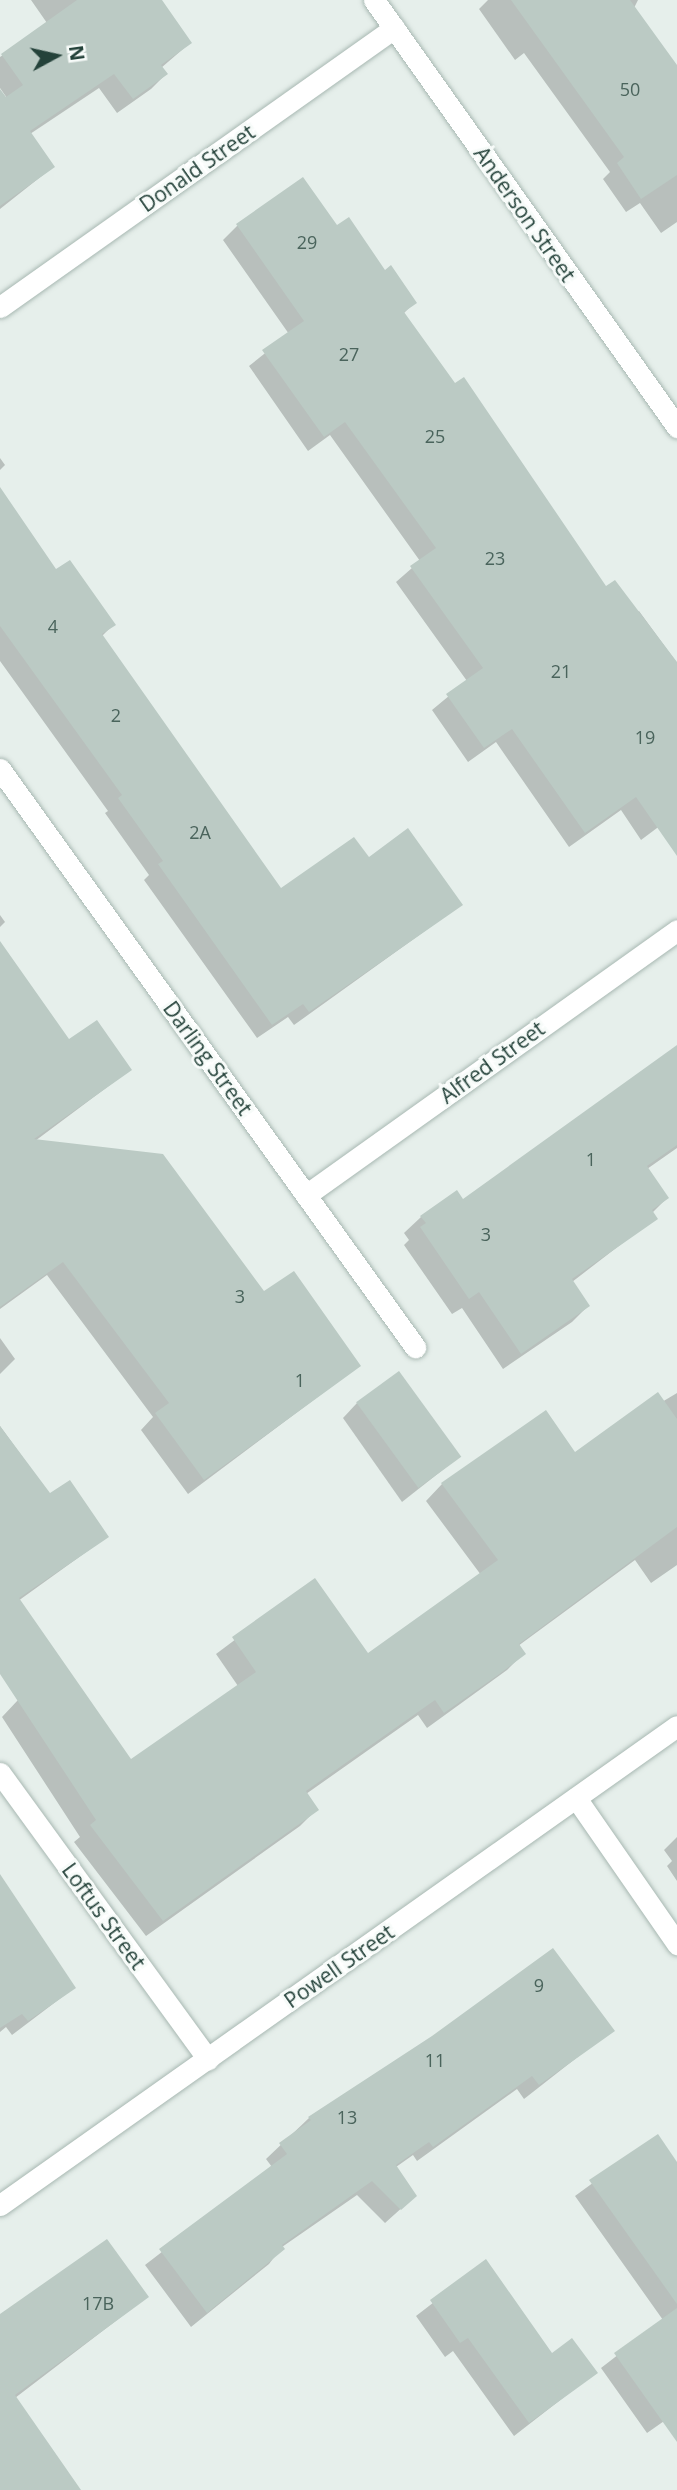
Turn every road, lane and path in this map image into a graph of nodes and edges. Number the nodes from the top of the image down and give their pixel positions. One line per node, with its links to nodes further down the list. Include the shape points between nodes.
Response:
1 (374, 0): 2 (street, Anderson Street)
2 (394, 28): 3 (street, Donald Street); 4 (street, Anderson Street)
3 (0, 307)
4 (677, 427)
5 (0, 769): 7 (street, Darling Street)
6 (677, 930): 7 (street, Alfred Street)
7 (306, 1195): 8 (street, Darling Street)
8 (415, 1347)
9 (677, 1726): 11 (street, Powell Street)
10 (0, 1773): 13 (street, Loftus Street)
11 (576, 1798): 12 (street); 13 (street, Powell Street)
12 (677, 1944)
13 (208, 2059): 14 (street, Powell Street)
14 (0, 2205)

